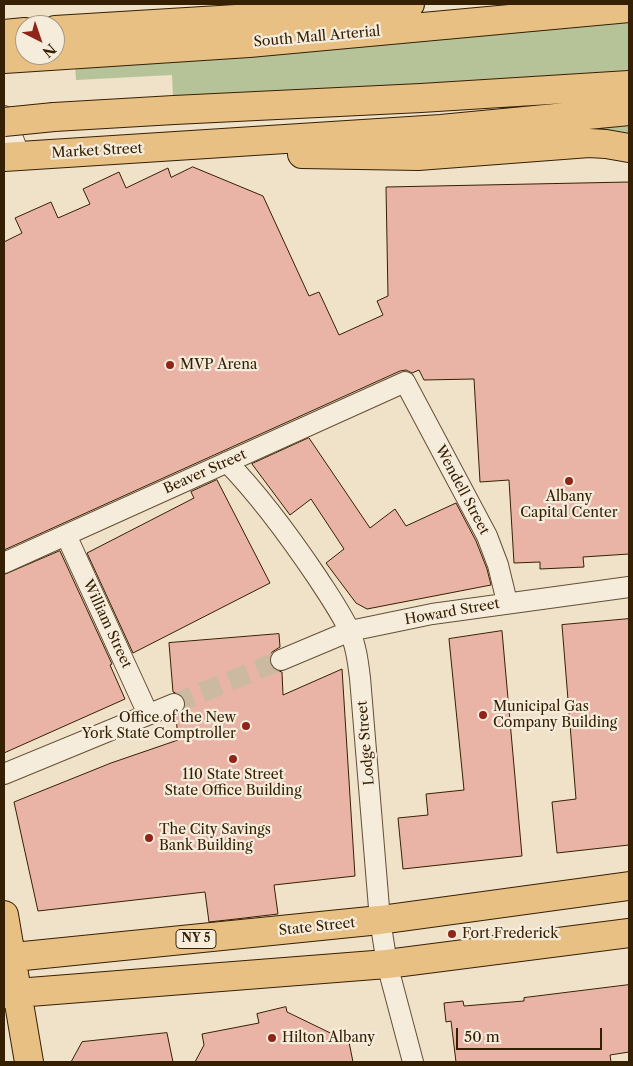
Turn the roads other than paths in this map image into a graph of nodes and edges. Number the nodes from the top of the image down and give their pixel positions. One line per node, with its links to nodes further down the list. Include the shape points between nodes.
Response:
1 (410, 4): 3 (main road, via 269,17)
2 (629, 8): 4 (main road, South Mall Arterial, via 249,43)
3 (65, 29)
4 (65, 43)
5 (629, 85): 7 (main road, bridge)
6 (629, 111): 8 (main road)
7 (4, 119): 10 (street)
8 (191, 146): 9 (main road, via 391,157 589,143); 10 (main road, Market Street)
9 (629, 148)
10 (12, 156)
11 (406, 382): 12 (street, Beaver Street); 16 (street, Wendell Street, via 487,536)
12 (227, 462): 13 (street, Beaver Street); 17 (street, Lodge Street, via 301,553)
13 (66, 535): 14 (street, Beaver Street); 20 (street, William Street)
14 (4, 563)
15 (629, 587): 16 (street, Howard Street)
16 (507, 602): 17 (street, Howard Street)
17 (350, 631): 18 (street, Howard Street); 24 (street, Lodge Street, via 360,678)
18 (281, 660)
19 (174, 704): 20 (street)
20 (148, 714): 21 (street)
21 (4, 774)
22 (629, 886): 24 (main road, State Street / NY 5)
23 (4, 915): 26 (main road)
24 (380, 920): 26 (main road, State Street / NY 5); 27 (street, Lodge Street)
25 (629, 933): 27 (main road)
26 (7, 958): 28 (main road)
27 (387, 964): 28 (main road); 30 (street, Lodge Street)
28 (10, 993): 29 (main road)
29 (29, 1062)
30 (413, 1062)

